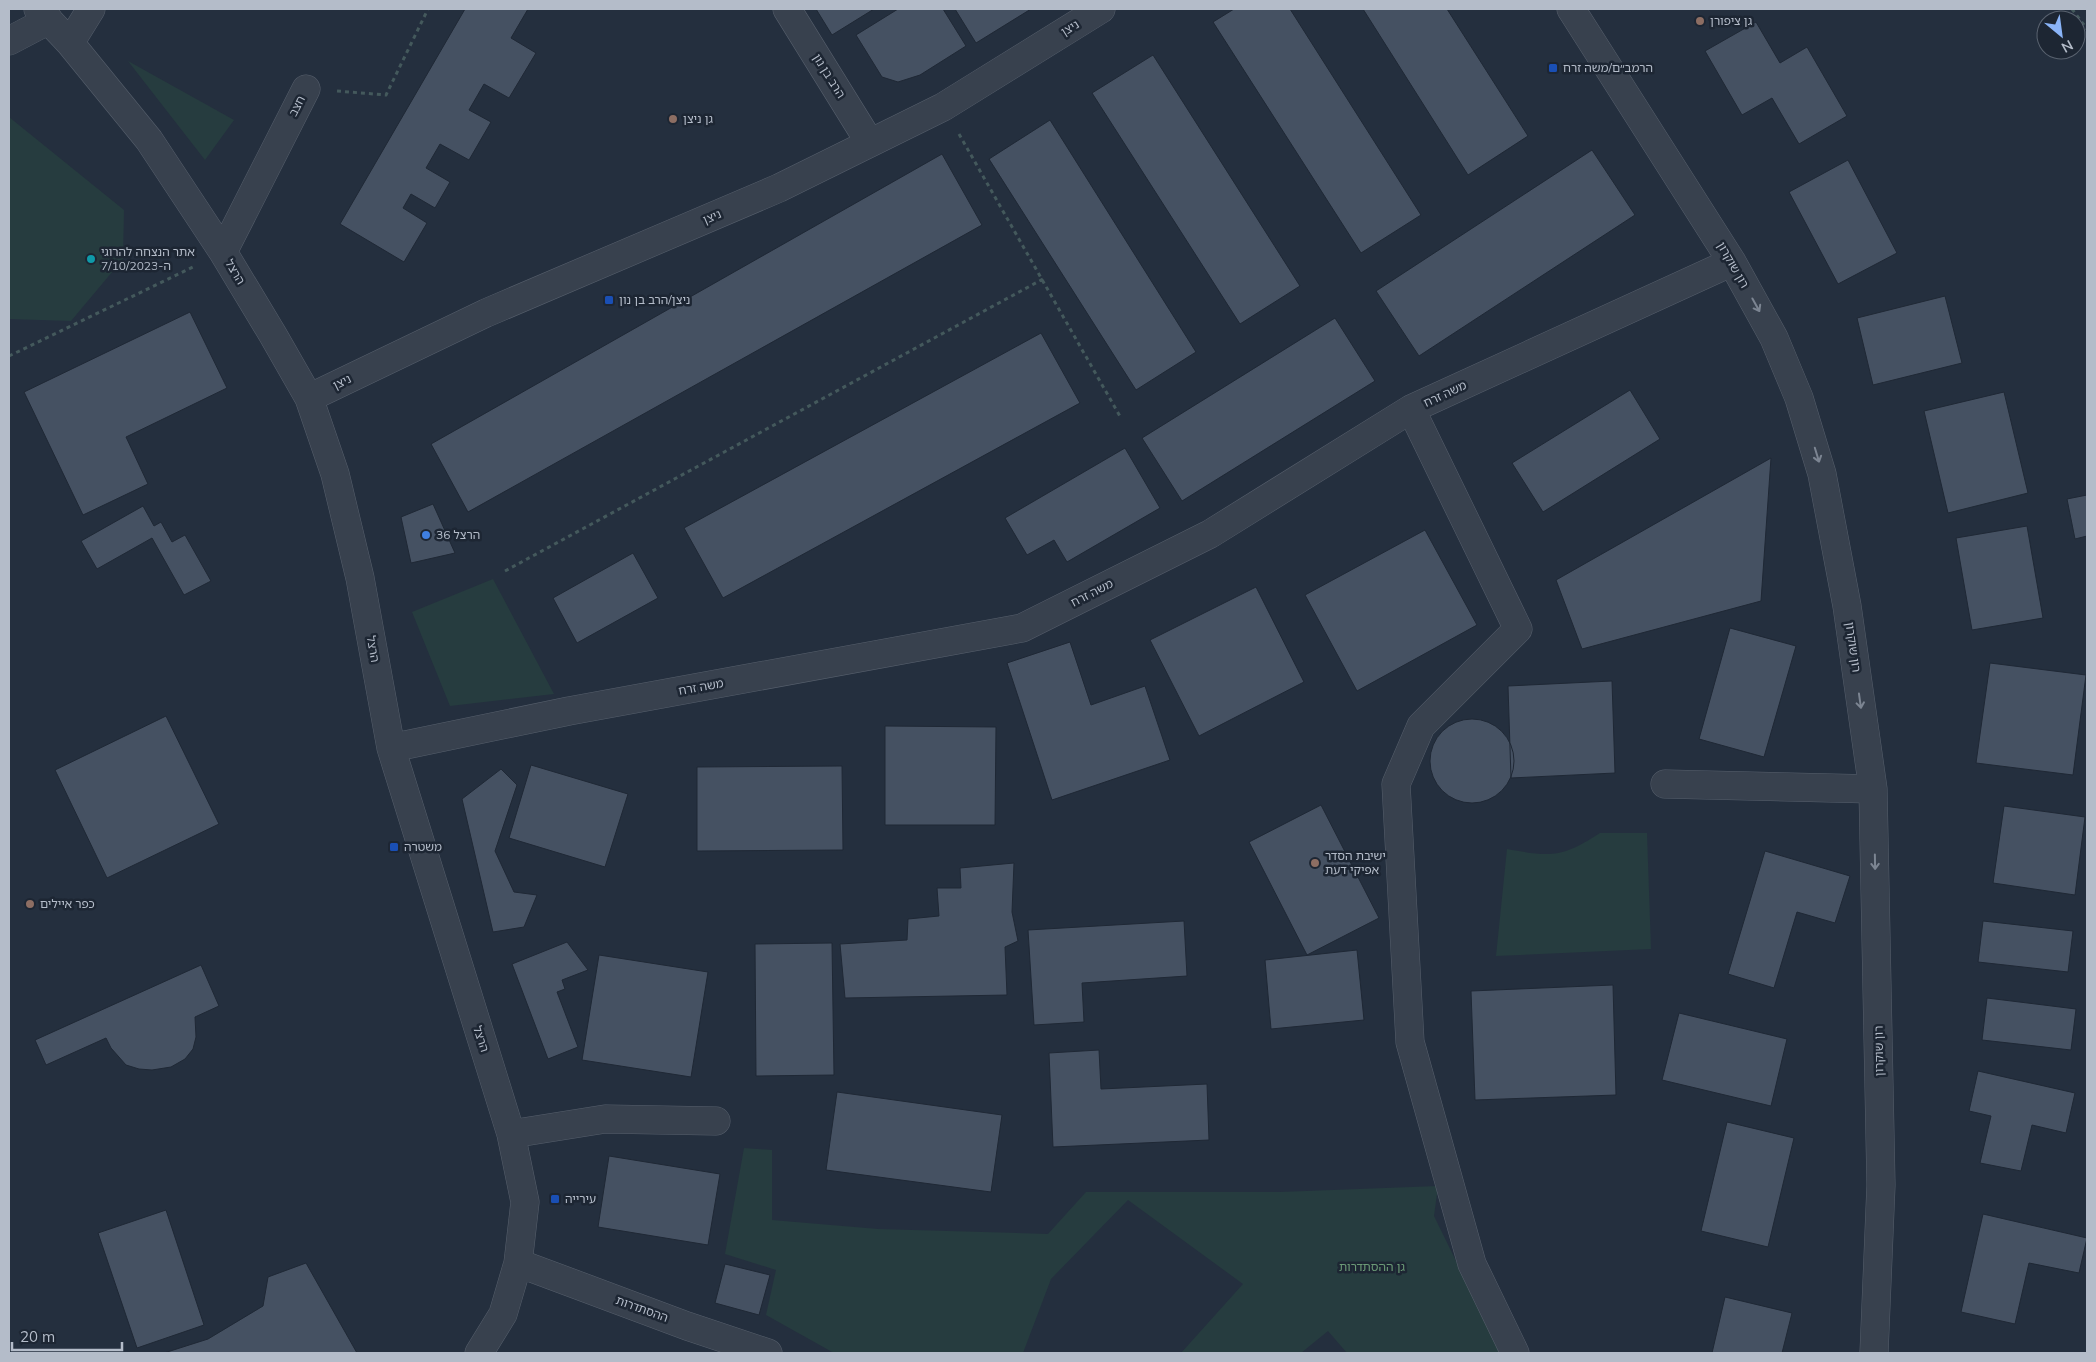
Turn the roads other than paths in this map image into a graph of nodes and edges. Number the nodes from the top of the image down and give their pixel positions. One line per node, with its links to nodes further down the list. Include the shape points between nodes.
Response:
1 (91, 9): 7 (street)
2 (787, 9): 9 (street, הרב בן נון)
3 (1101, 9): 9 (street, ניצן, via 944,107)
4 (1571, 9): 11 (street, רון שוקרון)
5 (43, 14): 6 (street); 7 (street, הרצל)
6 (9, 41)
7 (70, 43): 10 (street, הרצל, via 149,140)
8 (306, 89): 10 (street, חצב)
9 (870, 143): 12 (street, ניצן, via 779,188 486,313)
10 (223, 252): 12 (street, הרצל)
11 (1732, 262): 13 (street, משה זרח); 16 (street, רון שוקרון, one-way to 16, via 1774,338 1796,390 1822,474 1847,606)
12 (309, 398): 14 (street, הרצל, via 335,474 358,568)
13 (1411, 409): 14 (street, משה זרח, via 1210,534 1022,628 569,711); 22 (street, via 1518,629 1421,726 1396,784 1410,1042 1472,1264)
14 (391, 748): 18 (street, הרצל)
15 (1665, 784): 16 (street)
16 (1874, 789): 23 (street, רון שוקרון, one-way to 23, via 1881,1184)
17 (716, 1120): 18 (street, via 605,1119)
18 (511, 1134): 19 (street, הרצל, via 525,1202)
19 (518, 1263): 20 (street, הרצל, via 503,1314); 21 (street, ההסתדרות)
20 (479, 1353)
21 (768, 1353)
22 (1515, 1353)
23 (1874, 1353)

